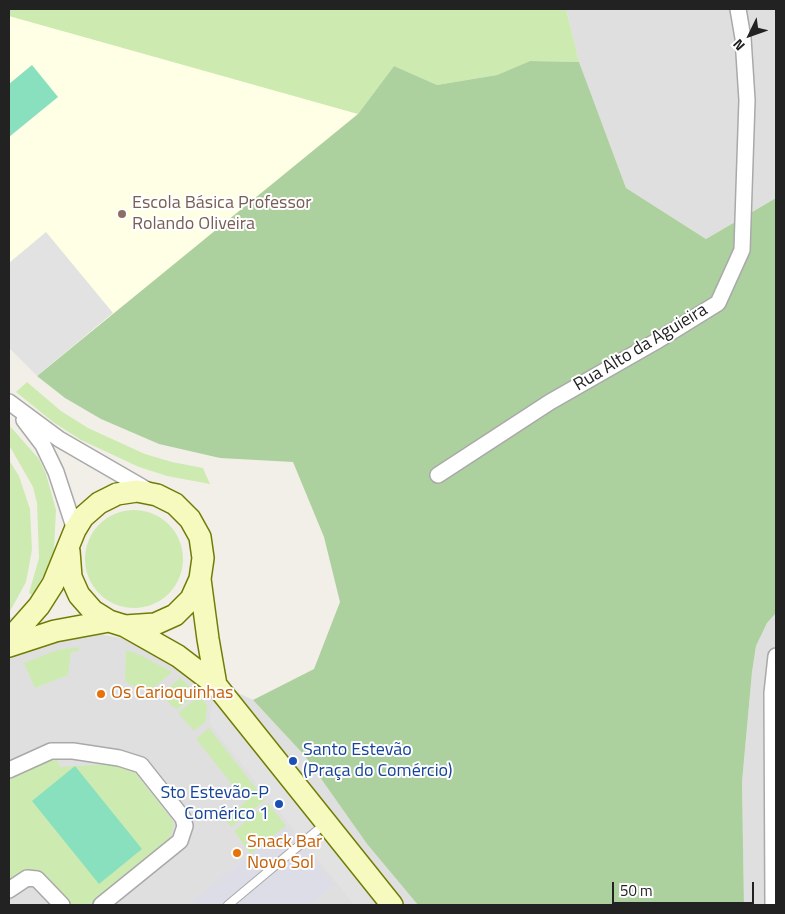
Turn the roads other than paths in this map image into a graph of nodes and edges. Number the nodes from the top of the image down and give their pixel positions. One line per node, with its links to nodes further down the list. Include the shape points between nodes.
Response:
1 (738, 9): 3 (street, Rua Alto da Aguieira, via 747,100 742,250 718,303 550,402)
2 (9, 403): 4 (street, via 58,439); 5 (street, via 43,445 56,472)
3 (438, 475)
4 (157, 495): 5 (street, via 117,494 99,503 83,517); 6 (street, via 175,504 190,519 200,537 204,558)
5 (72, 538): 7 (street, via 68,561 79,595 93,612); 8 (street, via 49,591)
6 (200, 579): 7 (street, via 191,599 175,615 155,624); 11 (street)
7 (117, 624): 9 (street, via 55,631); 11 (street, via 178,656)
8 (9, 640)
9 (9, 646)
10 (776, 656): 19 (street, via 772,693)
11 (216, 685): 13 (street)
12 (9, 770): 16 (street, via 51,751 119,758 141,765 183,818 185,826 180,841)
13 (326, 823): 17 (lane); 18 (street)
14 (9, 890): 15 (street, via 27,878 37,879)
15 (62, 905)
16 (101, 905)
17 (228, 905)
18 (392, 905)
19 (773, 905)

